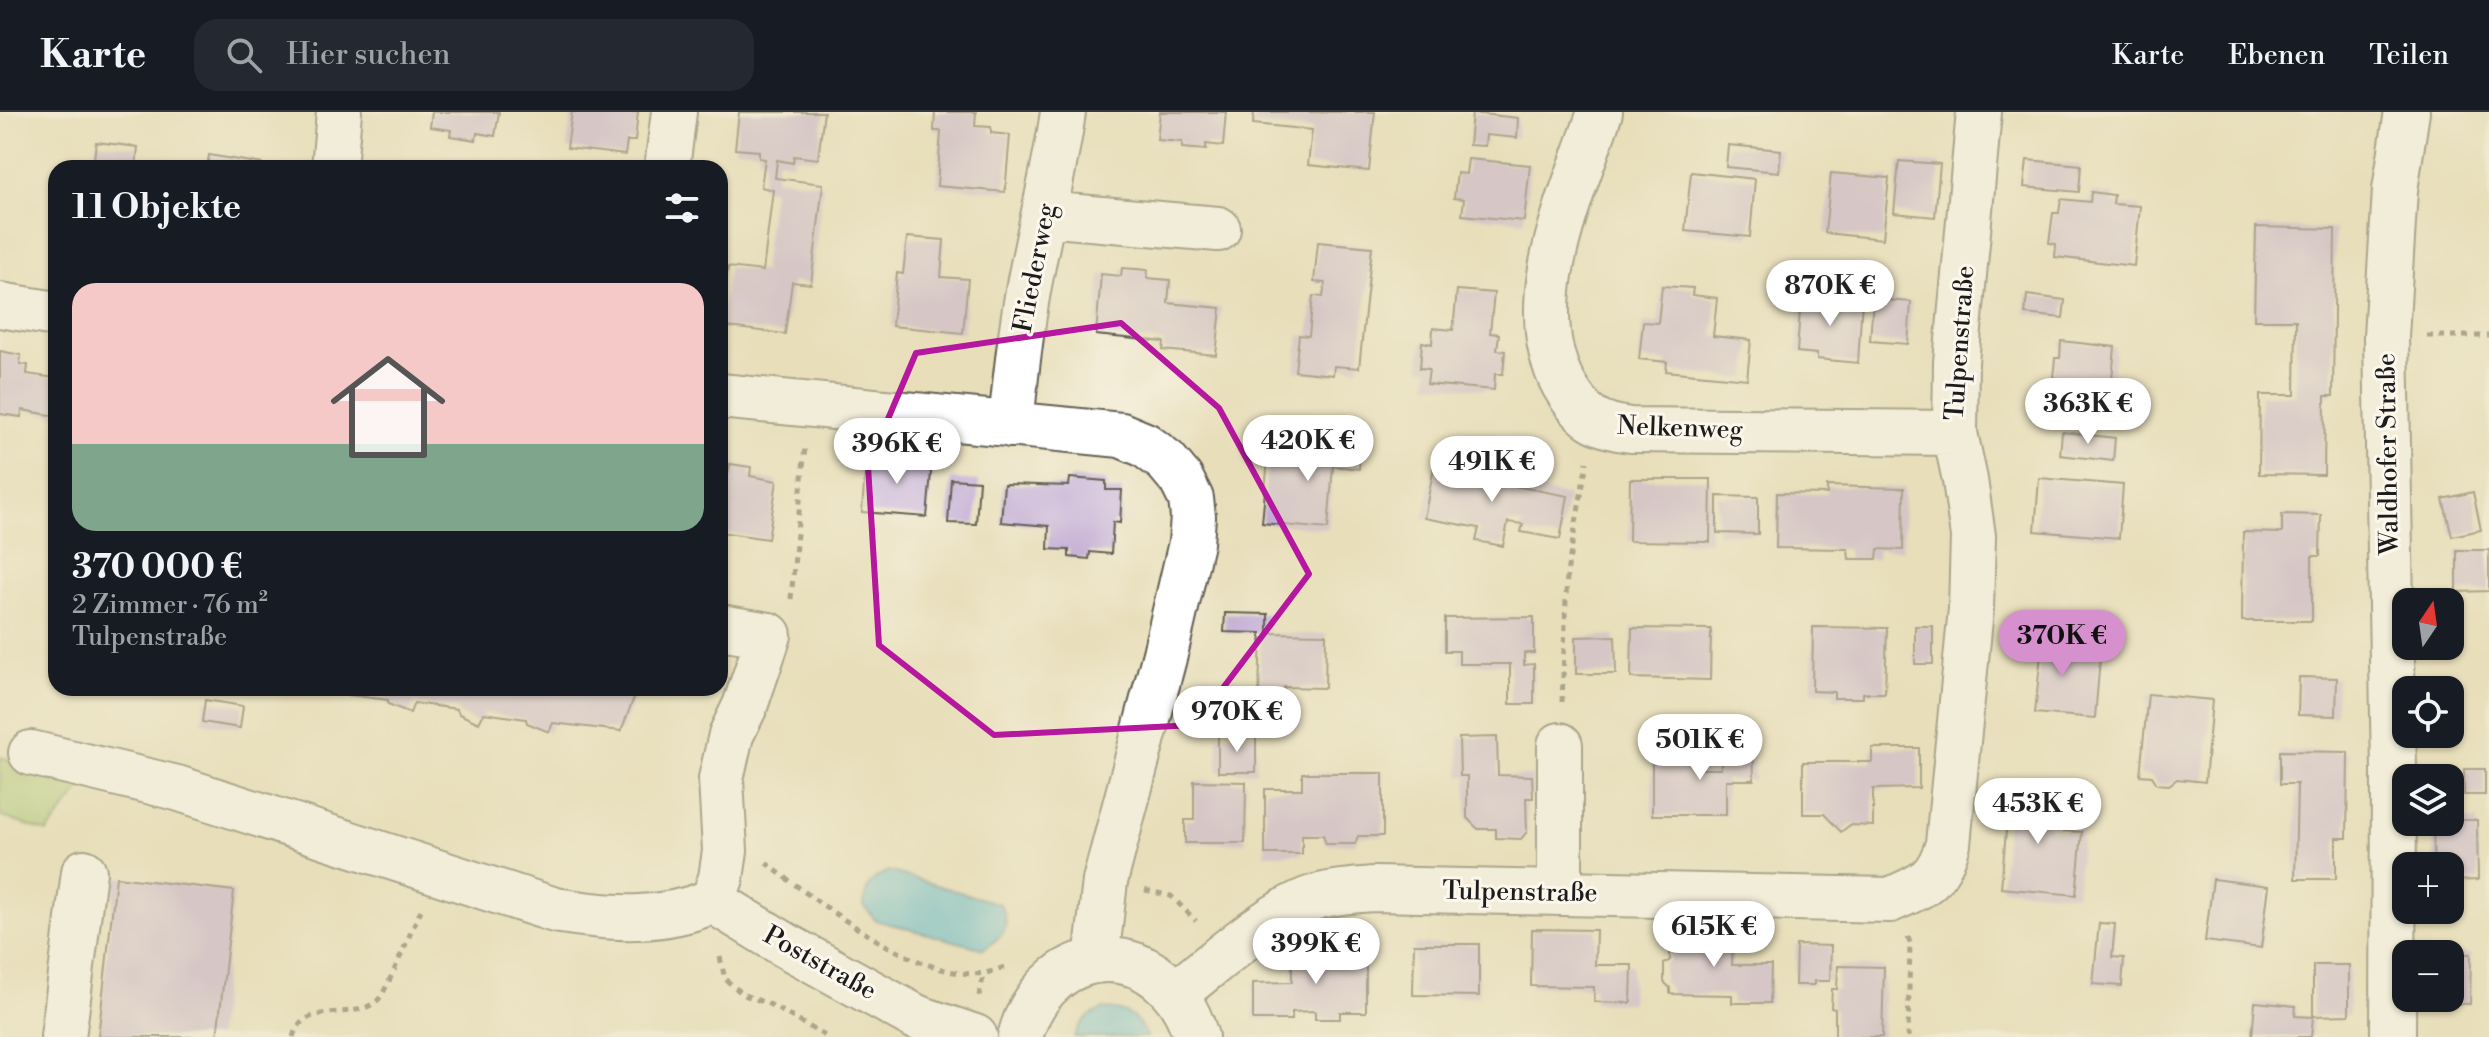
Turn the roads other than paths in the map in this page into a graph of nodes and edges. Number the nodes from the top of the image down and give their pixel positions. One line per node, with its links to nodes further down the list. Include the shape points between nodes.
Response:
1 (339, 112): 7 (street)
2 (674, 112): 8 (street)
3 (1063, 112): 9 (street, Fliederweg)
4 (1600, 112): 15 (street, Nelkenweg, via 1554,251 1548,331 1556,369 1576,405 1595,422 1631,430)
5 (1979, 112): 15 (street, Tulpenstraße, via 1956,362)
6 (2407, 112): 28 (street, Waldhofer Straße, via 2395,190 2386,336)
7 (335, 160)
8 (668, 160)
9 (1044, 214): 10 (street); 14 (street, Fliederweg, via 1018,354)
10 (1218, 229)
11 (0, 305): 12 (street)
12 (48, 313)
13 (728, 397): 14 (street)
14 (1011, 425): 22 (street, via 1121,435 1166,461 1191,499 1191,543 1105,881)
15 (1955, 433): 20 (street, Tulpenstraße, via 1973,536 1971,609 1948,844 1941,866 1927,883 1890,900)
16 (728, 628): 21 (street, via 769,635 731,735 721,779 725,851)
17 (1560, 745): 20 (street)
18 (31, 753): 21 (street, via 177,788 542,906 588,915 654,917)
19 (84, 872): 24 (street)
20 (1560, 893): 23 (street, Tulpenstraße, via 1339,891 1281,913)
21 (713, 901): 25 (street, Poststraße, via 916,1017)
22 (1096, 961): 23 (street, via 1142,968); 26 (street, via 1074,967 1037,995)
23 (1176, 993): 27 (street)
24 (63, 1037)
25 (975, 1037)
26 (1020, 1037)
27 (1196, 1037)
28 (2393, 1037)

